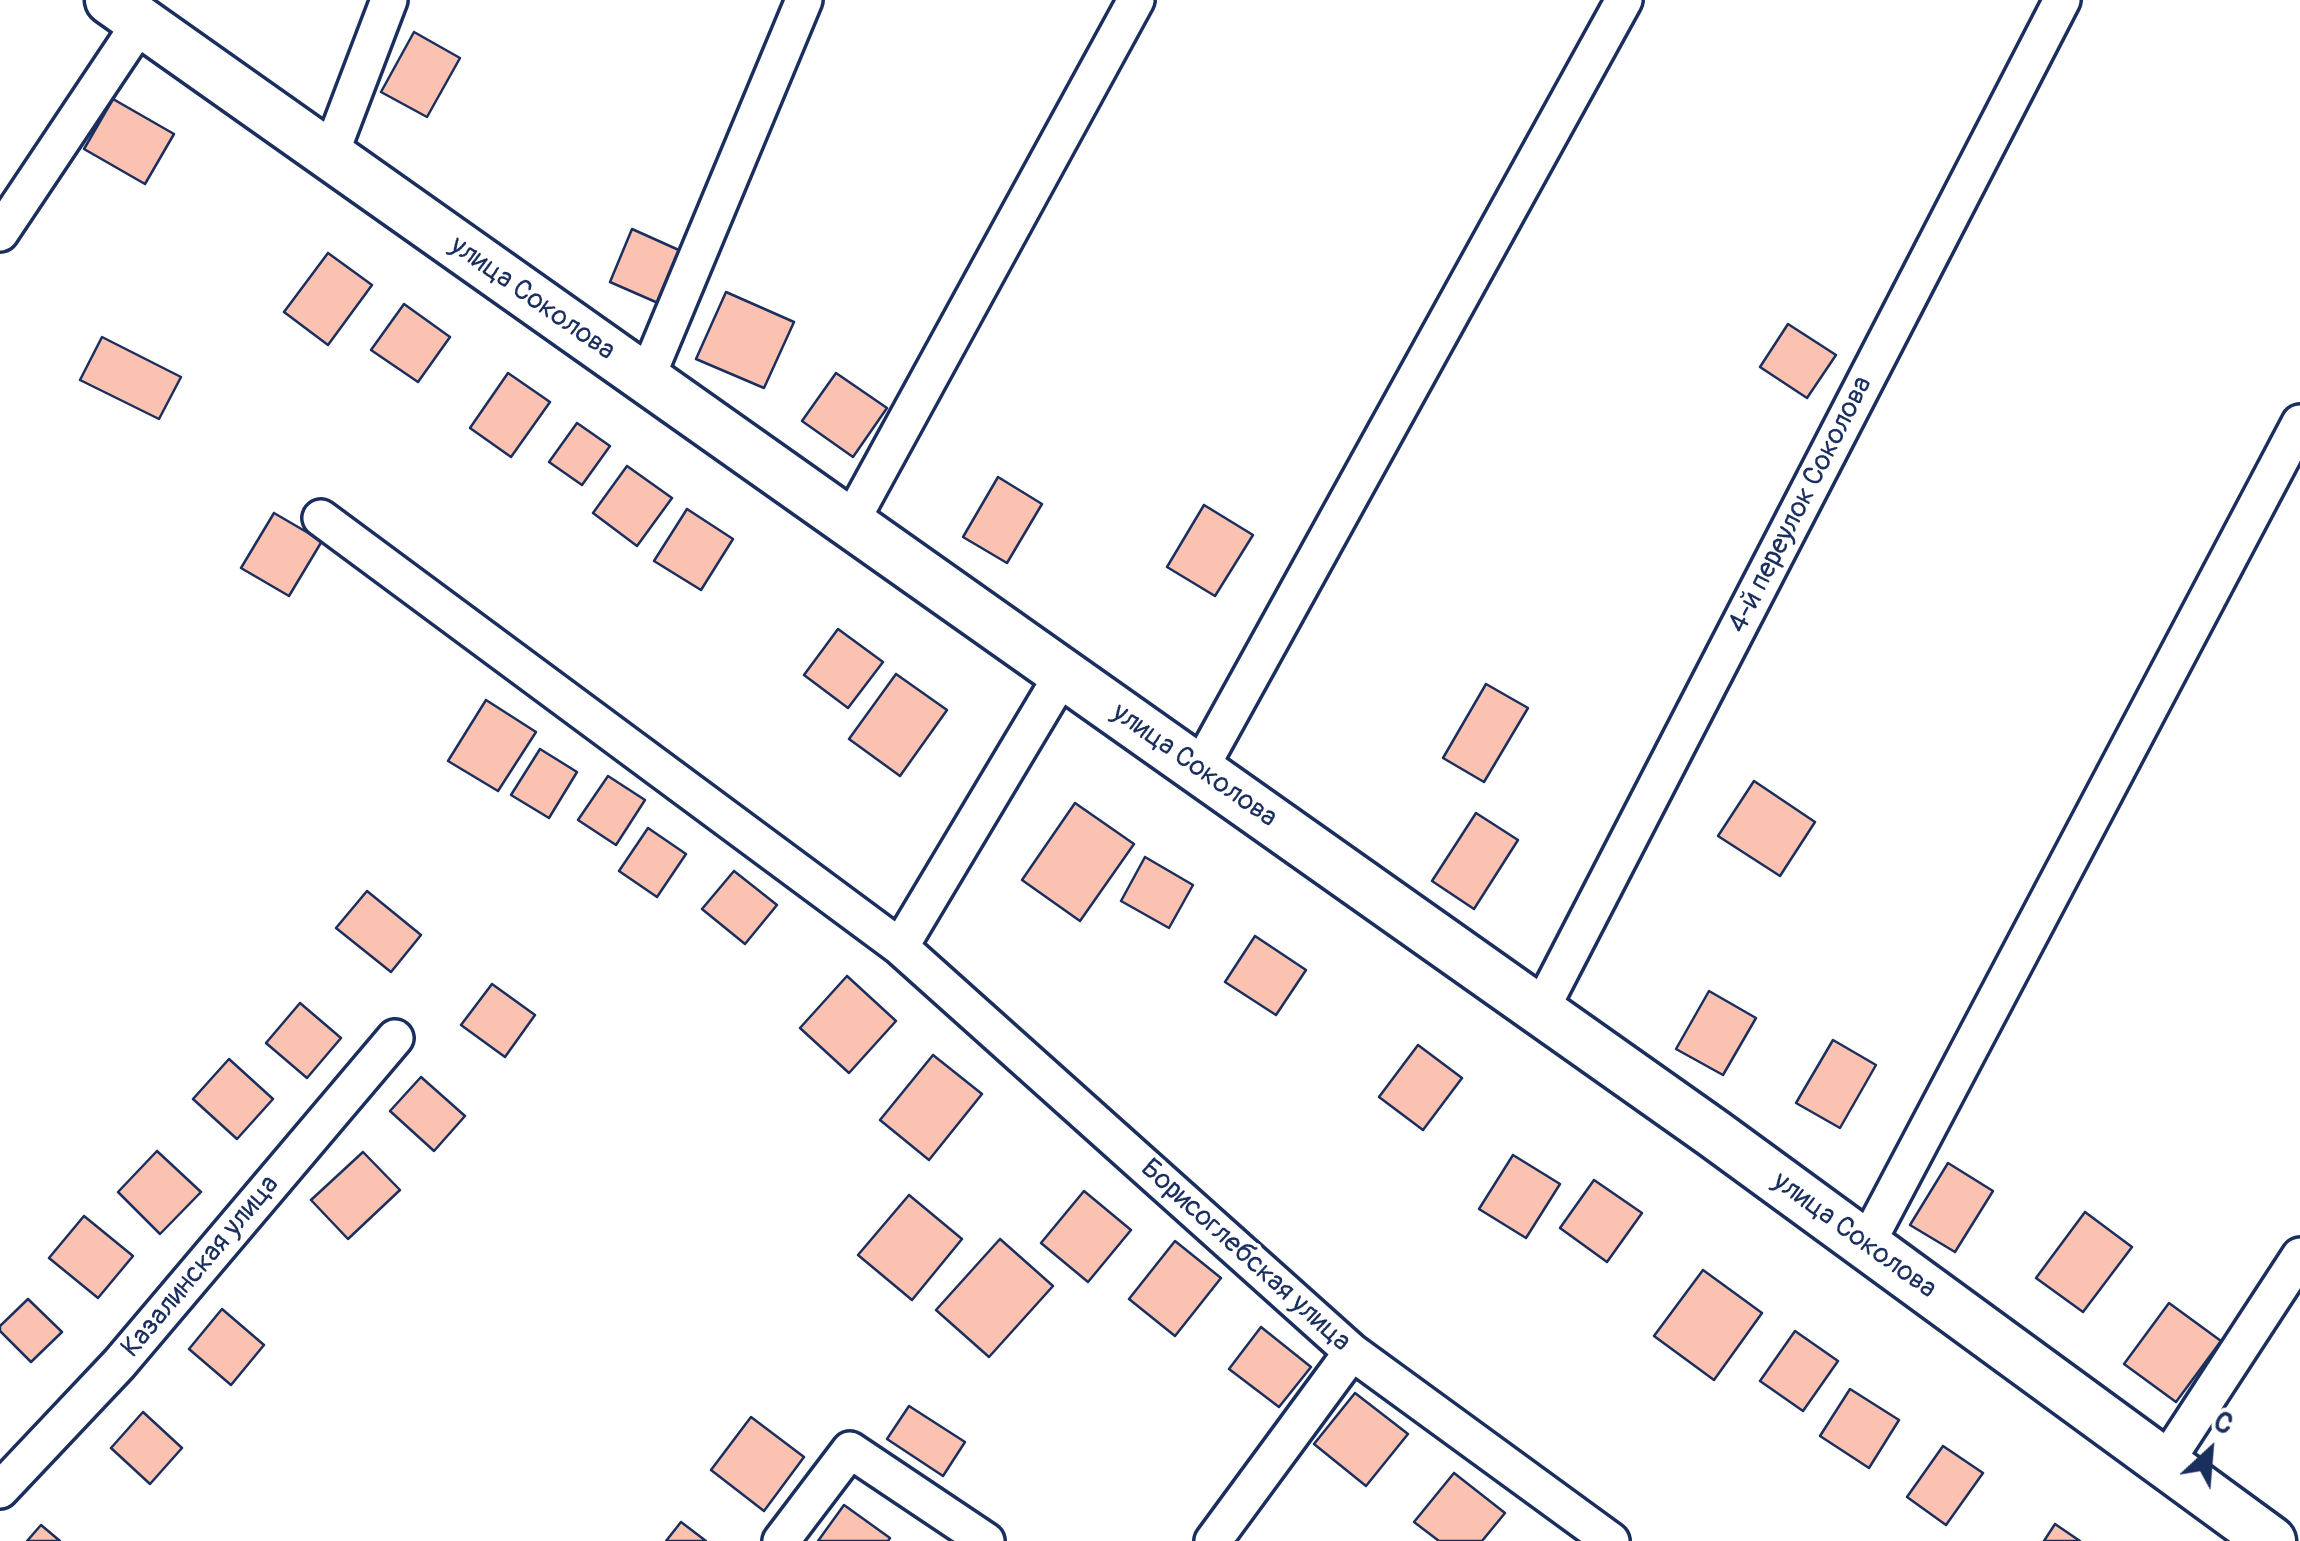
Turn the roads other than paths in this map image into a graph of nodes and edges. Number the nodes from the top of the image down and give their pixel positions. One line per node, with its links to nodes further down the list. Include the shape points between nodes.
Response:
1 (389, 0): 7 (street)
2 (804, 0): 9 (street)
3 (1136, 0): 12 (street)
4 (1624, 0): 14 (street)
5 (2062, 0): 16 (street, 4-й переулок Соколова)
6 (125, 11): 7 (main road, улица Соколова); 8 (street)
7 (330, 155): 9 (main road, улица Соколова)
8 (0, 233)
9 (646, 379): 12 (main road, улица Соколова)
10 (2300, 423): 18 (street)
11 (322, 518): 15 (street, Борисоглебская улица)
12 (850, 523): 13 (main road, улица Соколова)
13 (1063, 674): 14 (main road, улица Соколова); 15 (street)
14 (1198, 770): 16 (main road, улица Соколова)
15 (900, 947): 20 (street, Борисоглебская улица)
16 (1540, 1011): 18 (main road, улица Соколова)
17 (395, 1038): 22 (street, Казалинская улица, via 119,1364)
18 (1866, 1245): 21 (main road, улица Соколова)
19 (2300, 1256): 21 (street)
20 (1352, 1352): 25 (street); 26 (street, Борисоглебская улица)
21 (2165, 1463): 27 (main road, улица Соколова)
22 (0, 1490)
23 (781, 1541): 24 (street, via 850,1450)
24 (986, 1541)
25 (1213, 1541)
26 (1610, 1541)
27 (2271, 1541)

